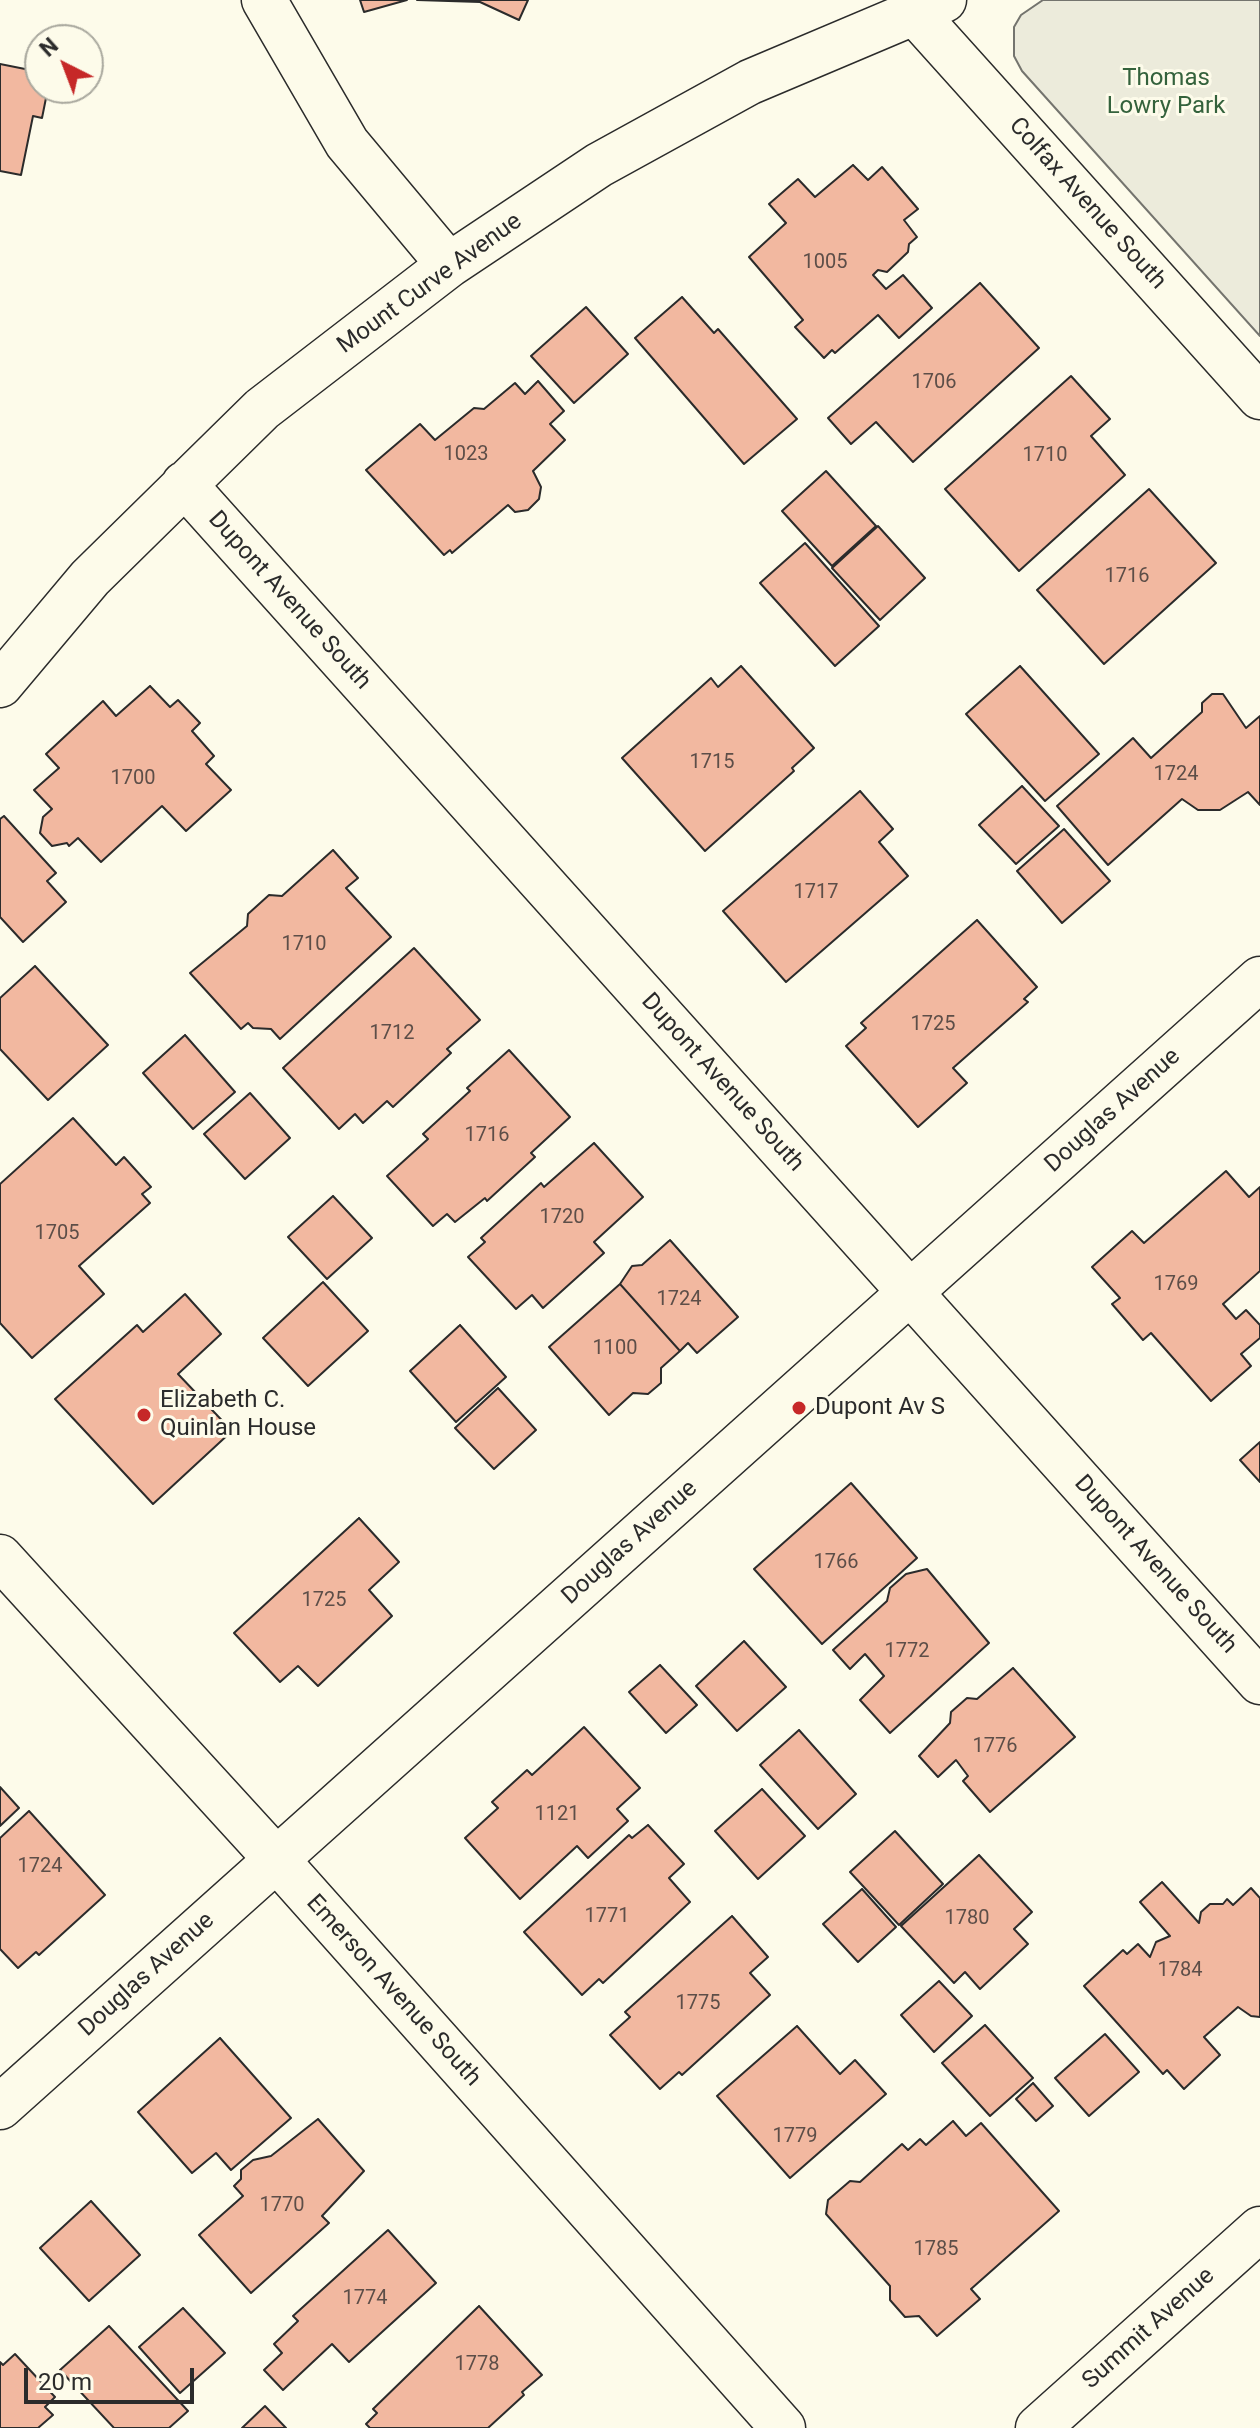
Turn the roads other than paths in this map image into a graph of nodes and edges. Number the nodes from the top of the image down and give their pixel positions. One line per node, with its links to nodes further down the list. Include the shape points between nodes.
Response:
1 (264, 0): 3 (street, via 347,143)
2 (929, 6): 3 (street, Mount Curve Avenue, via 736,89 599,165); 4 (street, Colfax Avenue South)
3 (449, 265): 5 (street, Mount Curve Avenue, via 262,409)
4 (1260, 397)
5 (184, 484): 6 (street, Mount Curve Avenue, via 90,578); 8 (street, Dupont Avenue South)
6 (0, 685)
7 (1260, 979): 8 (street, Douglas Avenue)
8 (909, 1292): 10 (street, Dupont Avenue South); 11 (street, Douglas Avenue)
9 (0, 1557): 11 (street, Emerson Avenue South)
10 (1260, 1682)
11 (276, 1859): 12 (street, Douglas Avenue); 14 (street, Emerson Avenue South)
12 (0, 2107)
13 (1260, 2229): 15 (street, Summit Avenue)
14 (783, 2428)
15 (1038, 2428)

